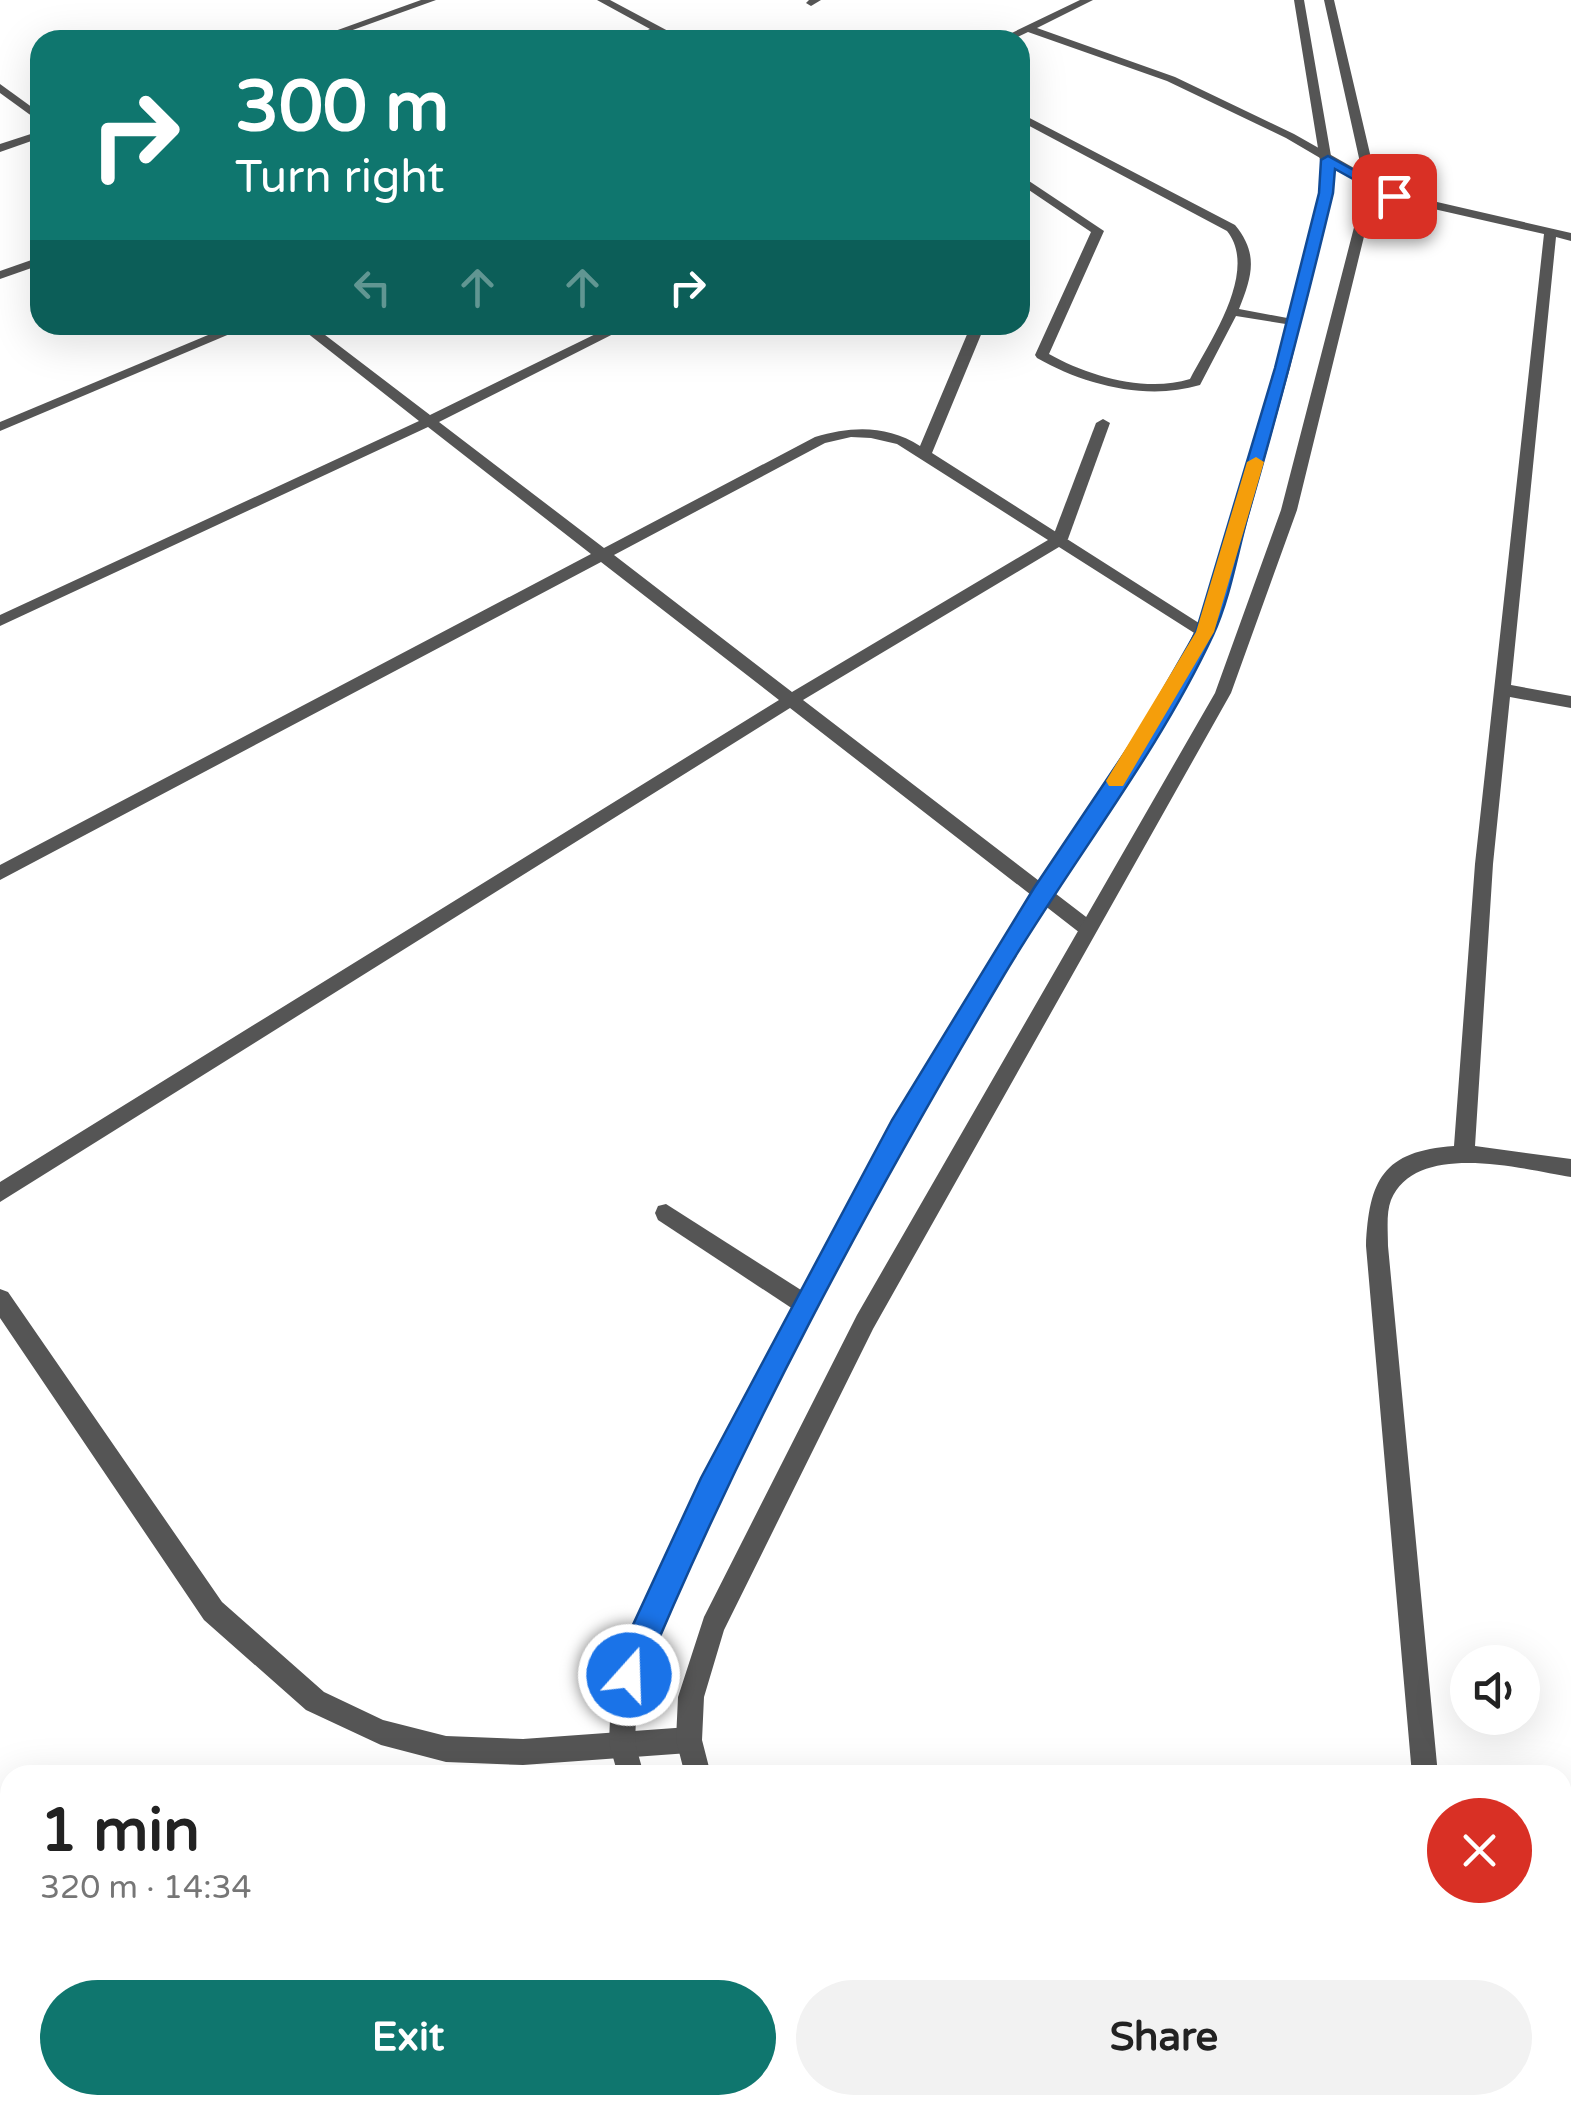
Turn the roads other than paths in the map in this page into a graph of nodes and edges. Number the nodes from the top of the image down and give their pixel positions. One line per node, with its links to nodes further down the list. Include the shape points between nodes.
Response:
1 (432, 0): 8 (street)
2 (602, 0): 6 (street)
3 (1088, 0): 7 (street)
4 (1299, 0): 14 (street)
5 (1329, 0): 15 (street)
6 (659, 29)
7 (1031, 29): 14 (street, via 1171,79)
8 (344, 30)
9 (0, 86): 10 (street)
10 (30, 111)
11 (1030, 121): 21 (street, via 1231,228 1244,248)
12 (30, 138): 13 (street)
13 (0, 148)
14 (1328, 160): 15 (street); 22 (street)
15 (1367, 184): 17 (street, via 1417,204); 40 (street, via 1294,492 1252,622 1222,694)
16 (1030, 186): 21 (street, via 1098,231 1042,354 1060,368 1182,388 1195,382)
17 (1550, 232): 18 (street); 35 (street)
18 (1571, 237)
19 (30, 264): 20 (street)
20 (0, 275)
21 (1231, 312): 22 (street)
22 (1293, 324): 34 (street)
23 (220, 335): 29 (street)
24 (317, 335): 27 (street)
25 (604, 335): 27 (street)
26 (974, 335): 30 (street)
27 (430, 421): 32 (street); 33 (street)
28 (1103, 423): 31 (street)
29 (0, 427)
30 (924, 455): 31 (street); 32 (street, via 876,432 848,431)
31 (1060, 539): 34 (street); 36 (street)
32 (603, 554): 36 (street); 38 (street)
33 (0, 622)
34 (1205, 632): 39 (street)
35 (1504, 690): 37 (street); 41 (street)
36 (791, 700): 39 (street); 43 (street)
37 (1571, 702)
38 (0, 873)
39 (1041, 894): 40 (street); 46 (street)
40 (1087, 928): 47 (street, via 866,1322 713,1626 691,1696)
41 (1464, 1153): 42 (street); 51 (street, via 1402,1168 1380,1198 1377,1246)
42 (1571, 1168)
43 (0, 1193)
44 (666, 1213): 46 (street)
45 (0, 1299): 48 (street, via 213,1611 315,1701 381,1732 446,1749 523,1752)
46 (804, 1304): 48 (street, via 634,1655)
47 (689, 1740): 48 (street); 50 (street)
48 (622, 1743): 49 (street)
49 (628, 1765)
50 (695, 1765)
51 (1424, 1765)

